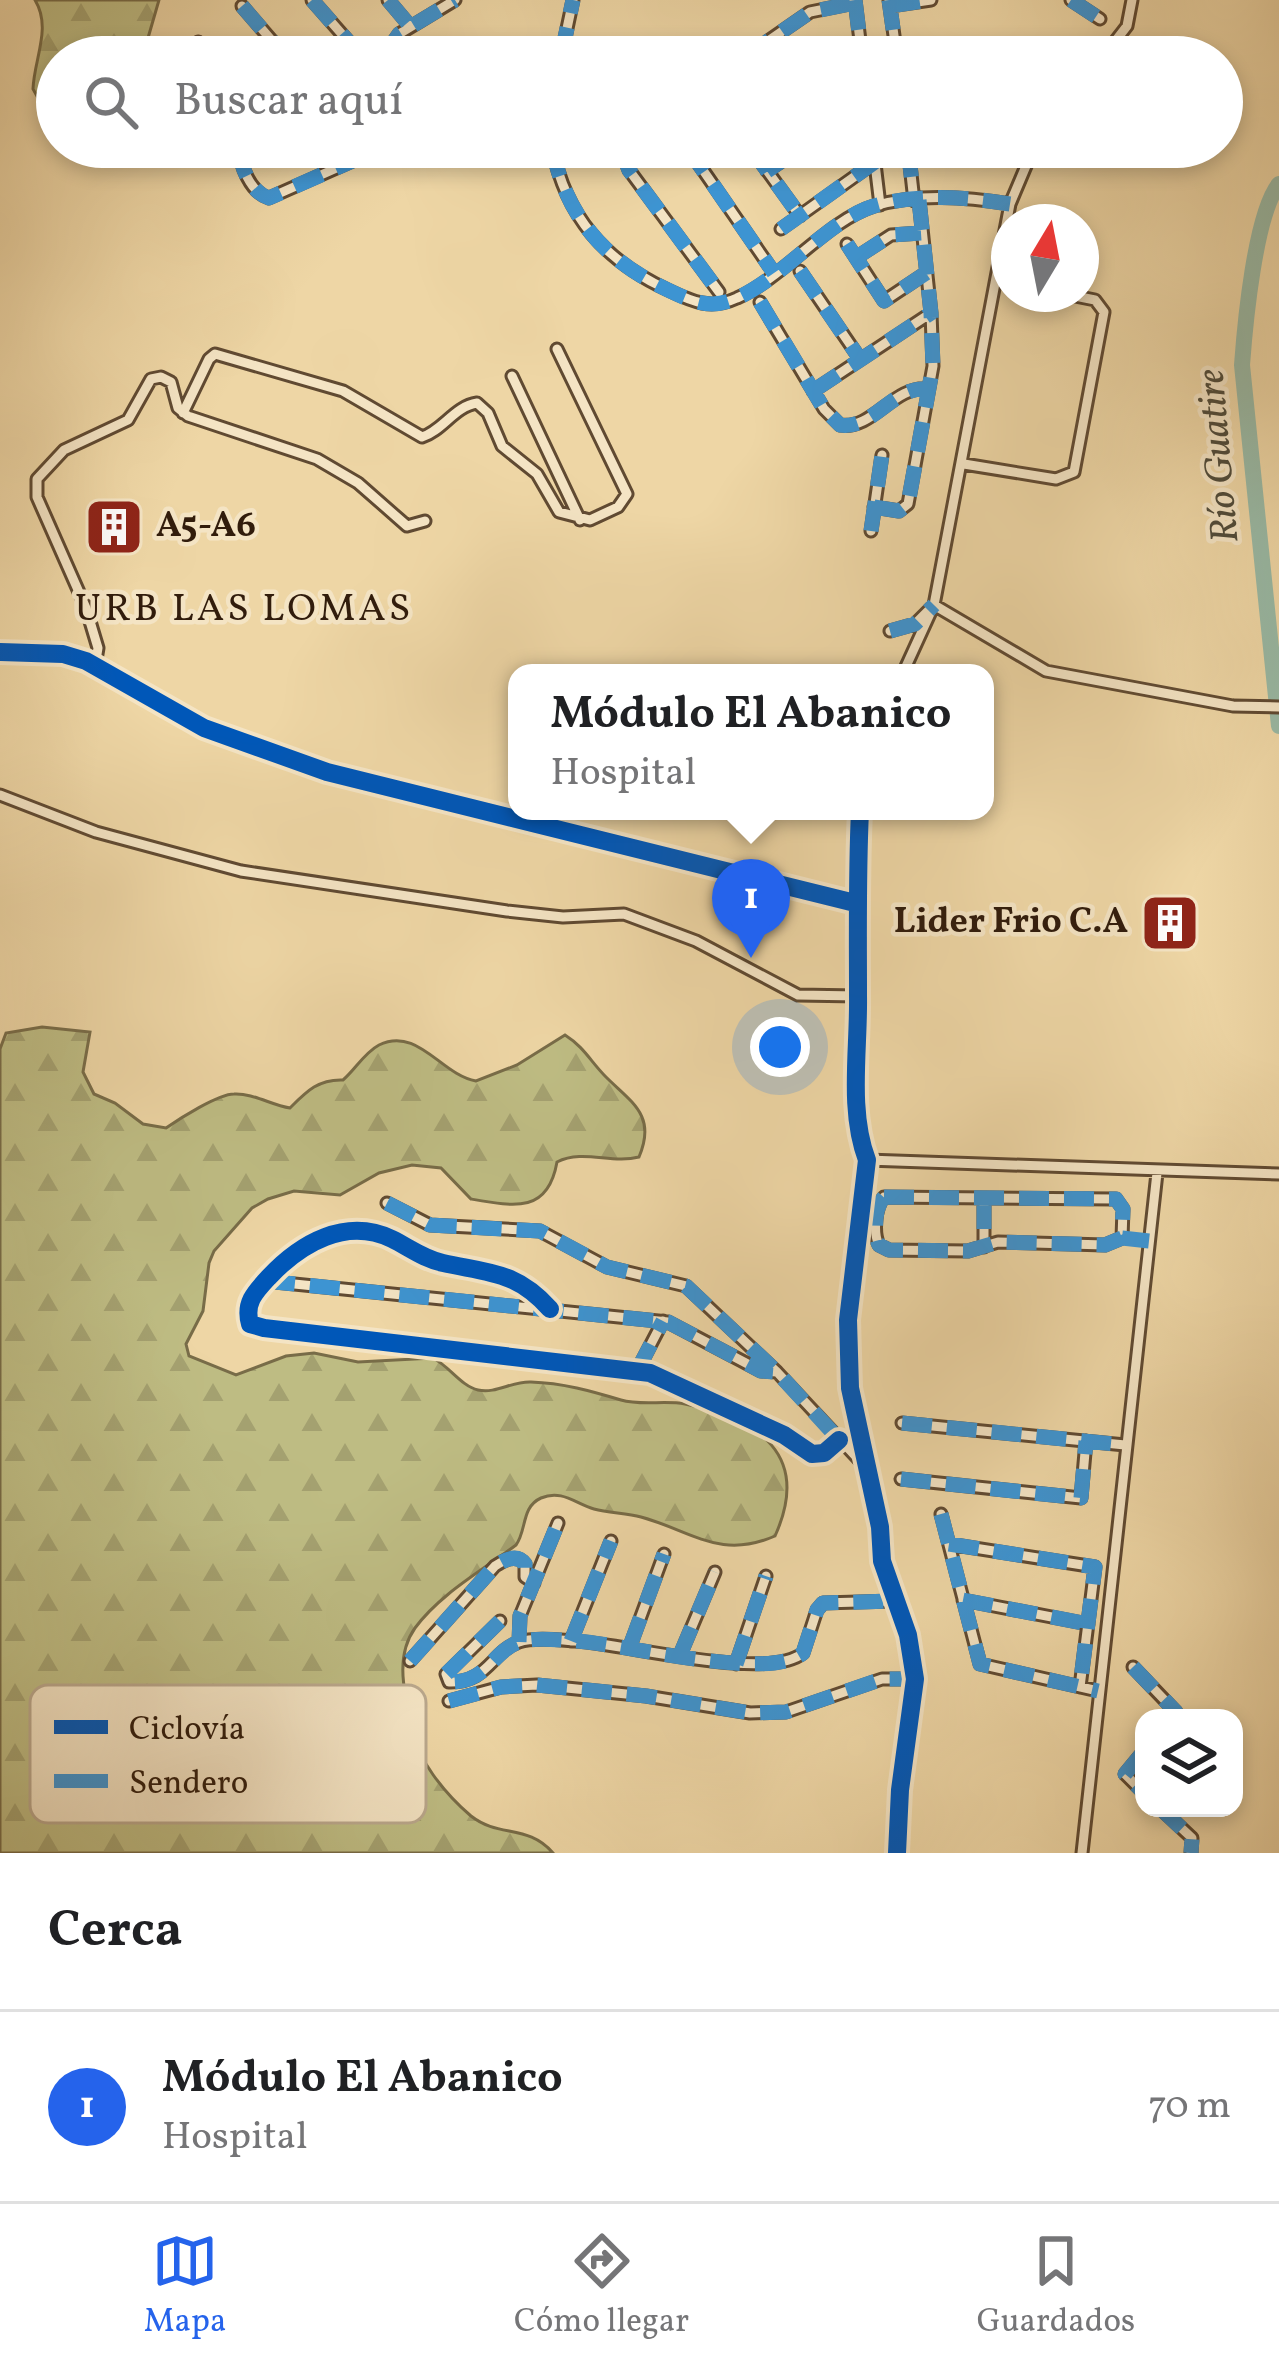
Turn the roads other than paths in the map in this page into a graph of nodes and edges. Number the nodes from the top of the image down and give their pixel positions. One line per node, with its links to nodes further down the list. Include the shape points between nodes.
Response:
1 (312, 0): 14 (street)
2 (388, 0): 12 (street)
3 (454, 0): 12 (street)
4 (572, 0): 16 (street)
5 (931, 0): 9 (street)
6 (1071, 0): 11 (street)
7 (1132, 0): 20 (street)
8 (855, 1): 17 (street, via 809,12); 18 (street)
9 (889, 3): 19 (street)
10 (242, 6): 13 (street)
11 (1100, 19)
12 (410, 26): 15 (street)
13 (268, 36)
14 (344, 36)
15 (398, 36)
16 (565, 36)
17 (775, 36)
18 (859, 36)
19 (894, 36)
20 (1119, 36)
21 (244, 168): 22 (street, via 255,191 269,198)
22 (337, 168)
23 (557, 168): 43 (street, via 582,220 632,273 713,306)
24 (627, 168): 44 (street)
25 (701, 168): 43 (street)
26 (765, 168): 32 (street)
27 (771, 168): 32 (street)
28 (867, 168): 36 (street)
29 (876, 168): 35 (street)
30 (912, 168): 33 (street)
31 (1023, 168): 34 (street)
32 (767, 171): 36 (street)
33 (917, 200): 34 (street); 35 (street); 38 (street)
34 (1010, 204)
35 (880, 205): 43 (street)
36 (800, 216): 37 (street)
37 (781, 229)
38 (921, 233): 40 (street, via 890,236); 42 (street)
39 (847, 244): 40 (street)
40 (857, 257): 42 (street, via 884,301)
41 (800, 271): 50 (street)
42 (926, 273): 48 (street)
43 (774, 274)
44 (719, 292)
45 (991, 300): 56 (street)
46 (760, 302): 53 (street)
47 (1099, 305): 56 (street, via 1074,472 1056,479)
48 (931, 313): 50 (street); 52 (street)
49 (556, 349): 58 (street, via 627,494 614,510)
50 (860, 359): 53 (street)
51 (512, 376): 58 (street)
52 (928, 389): 53 (street, via 913,388 850,427 833,421); 57 (street, via 907,506)
53 (813, 391)
54 (183, 413): 58 (street, via 215,354 343,391 422,437 477,404 559,512); 59 (street, via 317,459 407,526); 65 (street, via 171,382 151,379 124,424 70,446 38,476 38,497 96,636)
55 (882, 455): 57 (street)
56 (964, 464): 61 (street)
57 (874, 508): 60 (street)
58 (580, 520)
59 (425, 521)
60 (871, 531)
61 (934, 605): 62 (street, via 915,624); 64 (street); 66 (street, via 1046,671)
62 (890, 631)
63 (0, 652): 65 (street, via 63,654)
64 (907, 664)
65 (95, 666): 68 (street, via 186,720 327,772)
66 (1279, 707)
67 (0, 795): 72 (street, via 96,832 241,871 507,911 624,914 798,995)
68 (508, 817)
69 (520, 820): 71 (street)
70 (860, 820): 71 (street)
71 (855, 903): 72 (street)
72 (858, 996): 73 (street, via 859,1138)
73 (867, 1160): 74 (street); 90 (street, via 848,1320)
74 (1156, 1173): 75 (street); 79 (street)
75 (1279, 1174)
76 (984, 1199): 78 (street, via 1116,1199); 80 (street); 80 (street, via 884,1197 876,1238 889,1250)
77 (387, 1203): 85 (street, via 430,1225 540,1231 607,1267 686,1286)
78 (1122, 1238): 79 (street); 80 (street)
79 (1149, 1241): 89 (street)
80 (984, 1247)
81 (265, 1280): 82 (street); 82 (street, via 294,1251 326,1236 375,1232 425,1258 513,1278); 84 (street, via 247,1314 264,1328)
82 (550, 1309): 83 (street)
83 (664, 1322): 84 (street); 85 (street)
84 (637, 1371): 87 (street, via 812,1454)
85 (777, 1372): 87 (street)
86 (902, 1423): 88 (street)
87 (839, 1440): 90 (street)
88 (1086, 1441): 89 (street); 91 (street, via 1081,1498)
89 (1125, 1445): 113 (street)
90 (865, 1466): 101 (street)
91 (901, 1478)
92 (941, 1514): 95 (street)
93 (558, 1523): 99 (street)
94 (611, 1540): 104 (street)
95 (949, 1544): 100 (street); 103 (street, via 1095,1567)
96 (664, 1554): 106 (street)
97 (715, 1572): 107 (street)
98 (766, 1576): 109 (street)
99 (534, 1583): 105 (street); 108 (street, via 521,1559 495,1566)
100 (963, 1600): 103 (street); 112 (street, via 980,1664)
101 (893, 1601): 109 (street, via 827,1601 794,1661); 111 (street)
102 (500, 1621): 105 (street, via 446,1674 449,1682 472,1680)
103 (1088, 1624): 112 (street)
104 (572, 1641): 105 (street); 106 (street)
105 (519, 1642)
106 (629, 1646): 107 (street)
107 (680, 1655): 109 (street)
108 (410, 1661)
109 (736, 1664)
110 (1133, 1667): 115 (street)
111 (915, 1679): 114 (street, via 882,1679 786,1712 537,1685); 119 (street)
112 (1080, 1687): 113 (street)
113 (1098, 1691): 120 (street)
114 (449, 1701)
115 (1173, 1709)
116 (1169, 1817): 118 (street)
117 (1177, 1817): 118 (street)
118 (1173, 1821): 121 (street, via 1192,1838)
119 (897, 1853)
120 (1082, 1853)
121 (1190, 1853)

